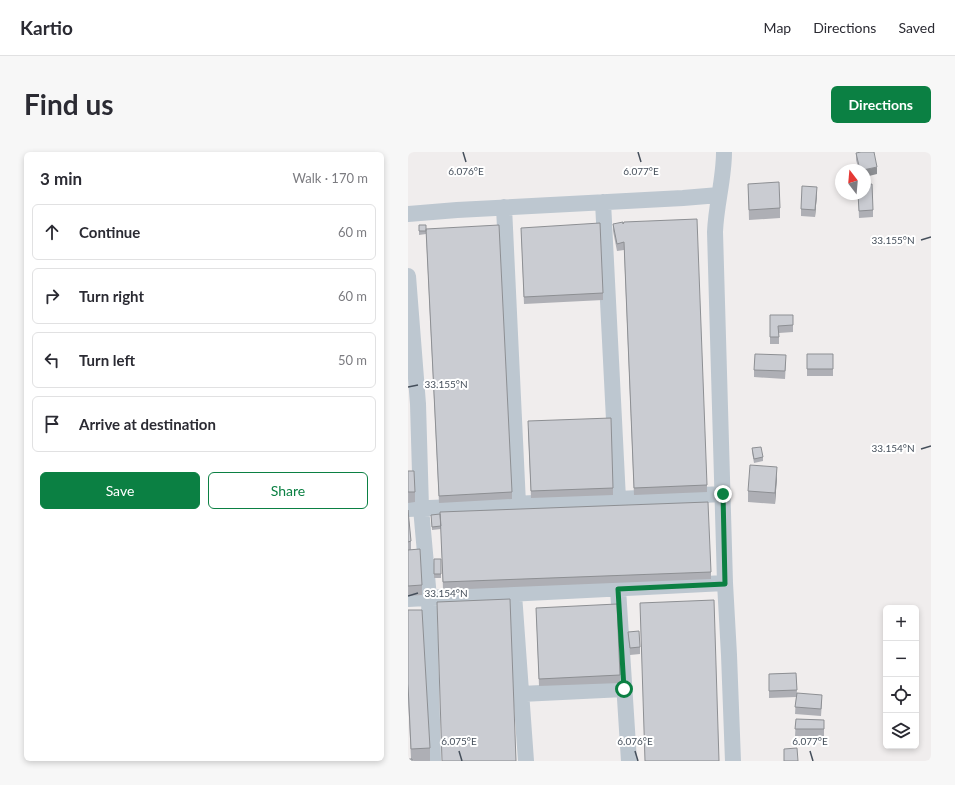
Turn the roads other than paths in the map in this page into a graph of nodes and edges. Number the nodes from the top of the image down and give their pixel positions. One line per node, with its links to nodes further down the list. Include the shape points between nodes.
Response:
1 (724, 152): 2 (street)
2 (719, 196): 3 (street); 8 (street, via 715,232)
3 (603, 202): 4 (street); 9 (street)
4 (504, 207): 5 (street); 10 (street)
5 (408, 214)
6 (408, 276): 7 (street)
7 (413, 405): 11 (street)
8 (723, 494): 9 (street); 12 (street)
9 (618, 499): 10 (street)
10 (518, 504): 11 (street)
11 (415, 508): 15 (street)
12 (725, 584): 13 (street); 22 (street)
13 (618, 589): 14 (street); 17 (street)
14 (514, 594): 15 (street); 18 (street)
15 (429, 598): 16 (street); 19 (street)
16 (408, 600)
17 (624, 689): 18 (street); 21 (street)
18 (521, 694): 20 (street)
19 (433, 761)
20 (526, 761)
21 (629, 761)
22 (733, 761)

